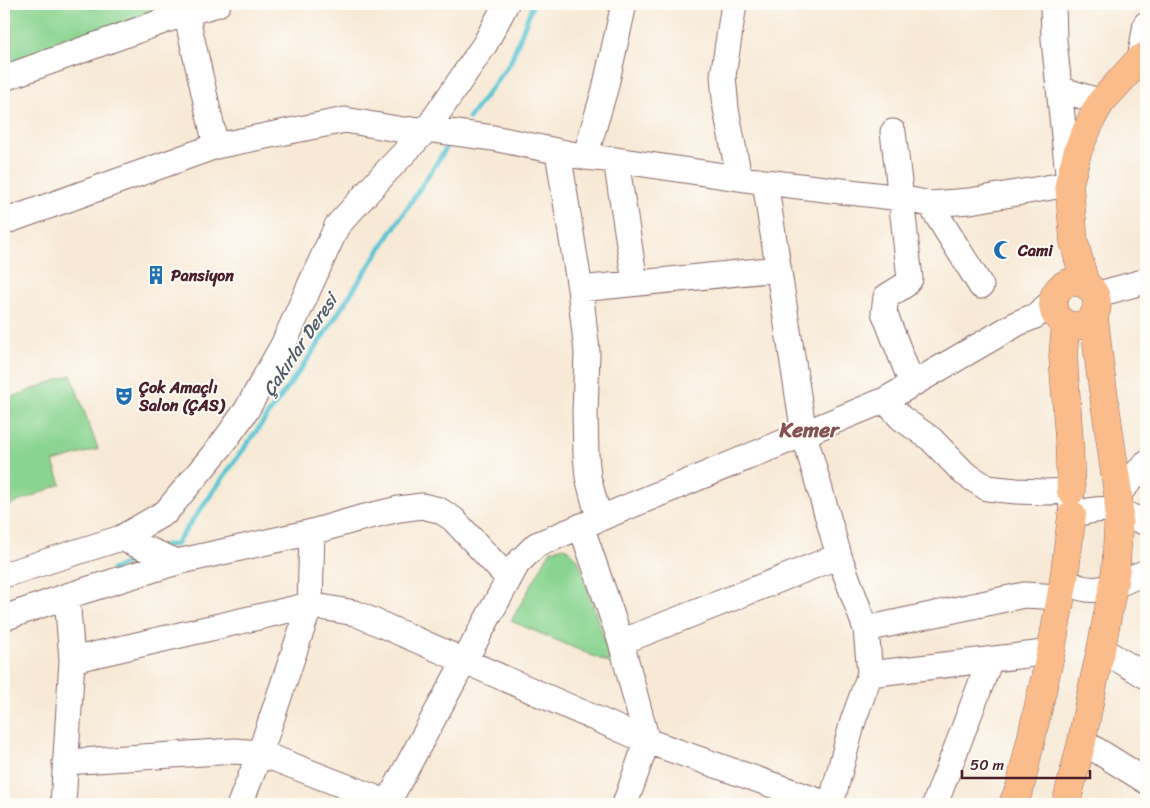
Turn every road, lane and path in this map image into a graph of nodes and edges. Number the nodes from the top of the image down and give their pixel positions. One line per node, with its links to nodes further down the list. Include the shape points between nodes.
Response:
1 (218, 4): 6 (street)
2 (506, 4): 12 (street, via 485,44)
3 (624, 4): 16 (street)
4 (734, 4): 18 (street, via 723,76)
5 (1053, 4): 10 (street)
6 (185, 8): 9 (street); 14 (street)
7 (1146, 24): 8 (street)
8 (1143, 58): 11 (main road)
9 (4, 78)
10 (1059, 89): 11 (street); 20 (street)
11 (1101, 102): 20 (main road, via 1078,150)
12 (427, 129): 14 (street, via 403,130 345,120); 15 (street, via 493,138); 39 (street, via 337,226 283,345 246,411 220,446 166,512)
13 (893, 132): 21 (street)
14 (216, 146): 23 (street)
15 (558, 152): 16 (street); 28 (street)
16 (585, 158): 17 (street)
17 (616, 160): 18 (street); 26 (street)
18 (739, 177): 19 (street)
19 (765, 182): 21 (street); 24 (street)
20 (1069, 184): 22 (street, via 970,201); 29 (main road, via 1074,241)
21 (901, 198): 22 (street); 30 (street, via 910,279 906,286 886,297 884,312)
22 (930, 204): 27 (street)
23 (4, 222)
24 (778, 268): 26 (street); 32 (street)
25 (1146, 280): 29 (street)
26 (635, 282): 28 (street)
27 (981, 286)
28 (580, 289): 36 (street, via 587,352 585,414)
29 (1069, 305): 30 (street, via 1018,323); 34 (main road, via 1100,368); 35 (main road, via 1063,356)
30 (912, 384): 31 (street)
31 (885, 400): 32 (street); 35 (street, via 964,473 987,488 1031,492)
32 (804, 434): 36 (street); 40 (street)
33 (1146, 463): 34 (street)
34 (1119, 502): 35 (street, via 1106,509 1090,510); 37 (street); 45 (main road)
35 (1072, 503): 46 (main road)
36 (590, 522): 44 (street, via 536,545 517,564); 51 (street)
37 (1146, 523)
38 (312, 532): 41 (street); 44 (street, via 399,509 422,506 439,510 452,519); 48 (street)
39 (121, 538): 41 (street); 43 (street)
40 (839, 556): 50 (street); 51 (street)
41 (178, 562): 47 (street)
42 (1146, 572): 45 (street)
43 (4, 575)
44 (508, 579): 55 (street)
45 (1113, 587): 46 (street, via 1096,590); 52 (main road)
46 (1062, 588): 50 (street); 53 (main road)
47 (67, 596): 49 (street); 54 (street)
48 (310, 605): 54 (street); 55 (street, via 355,613); 61 (street)
49 (4, 618)
50 (866, 629): 57 (street)
51 (621, 642): 59 (street)
52 (1101, 649): 58 (street); 60 (main road)
53 (1051, 652): 56 (street); 71 (main road, via 1020,787)
54 (72, 660): 62 (street)
55 (464, 660): 59 (street); 66 (street)
56 (990, 660): 57 (street); 70 (street)
57 (870, 674): 69 (street)
58 (1146, 676)
59 (647, 741): 67 (street); 68 (street)
60 (1082, 741): 63 (street); 72 (main road)
61 (260, 753): 62 (street, via 234,750); 65 (street); 66 (street)
62 (65, 762): 64 (street)
63 (1146, 781)
64 (63, 804)
65 (240, 804)
66 (388, 804)
67 (625, 804)
68 (826, 804)
69 (831, 804)
70 (935, 804)
71 (1013, 804)
72 (1066, 804)

